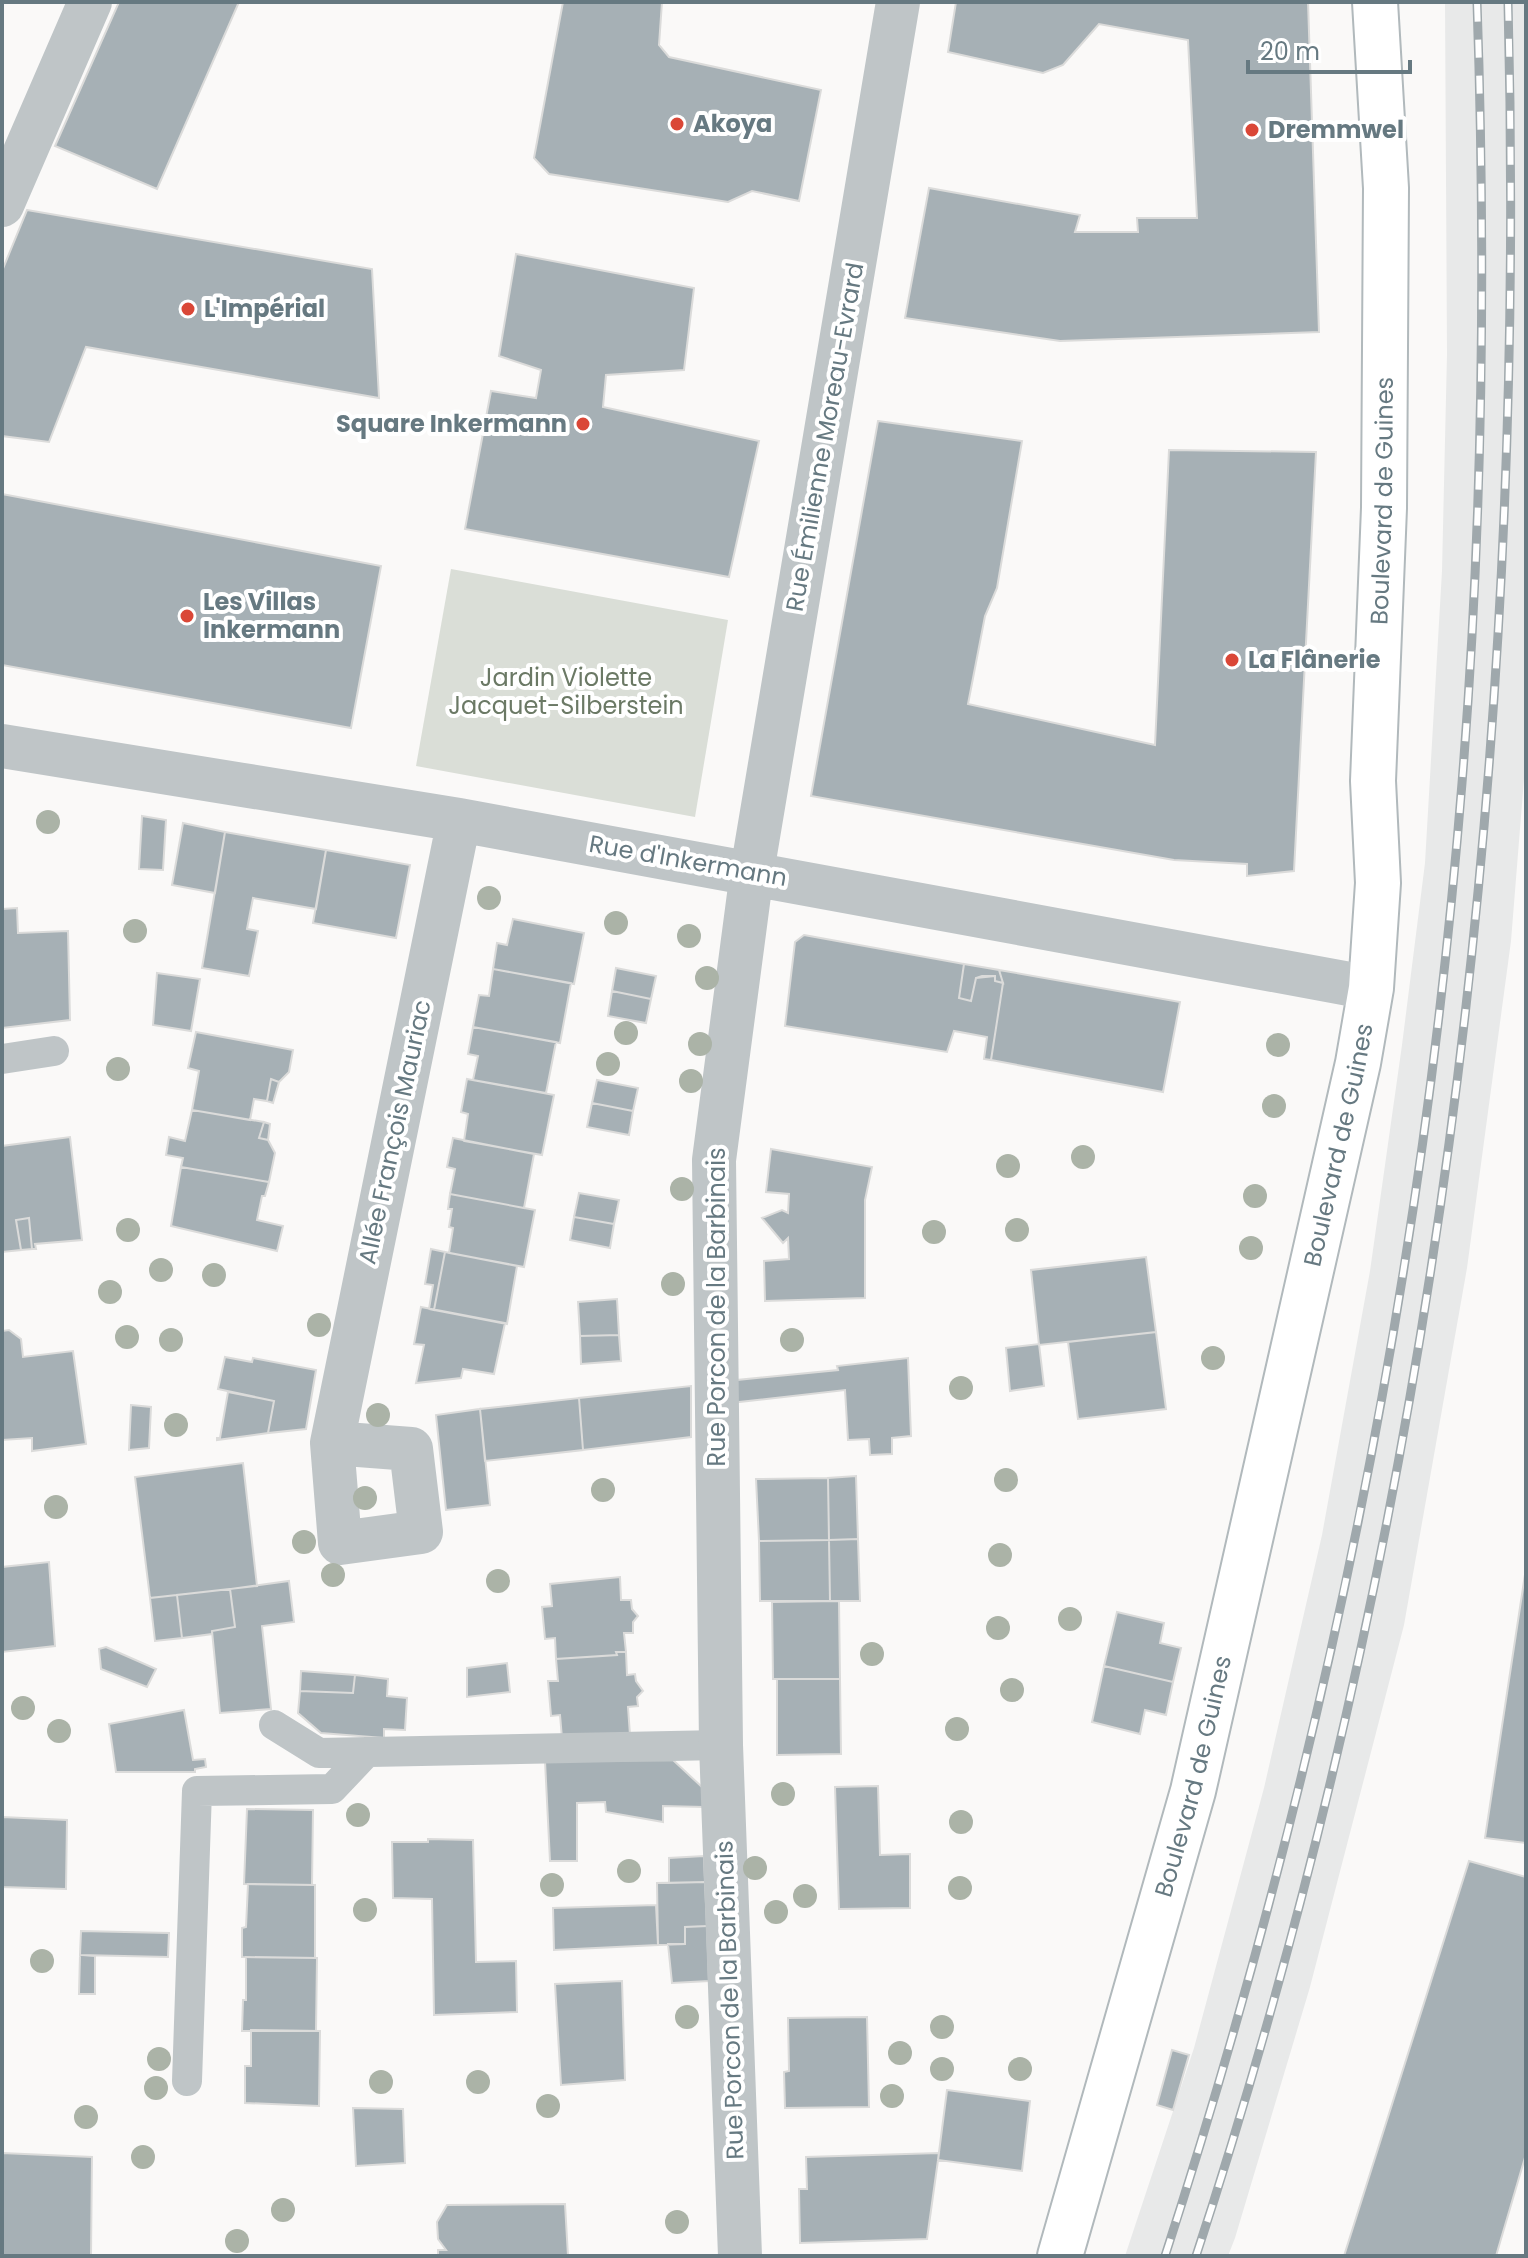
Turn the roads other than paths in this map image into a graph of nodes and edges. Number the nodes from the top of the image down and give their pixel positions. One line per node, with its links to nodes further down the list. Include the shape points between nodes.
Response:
1 (90, 2): 4 (street)
2 (898, 2): 7 (street, Rue Émilienne Moreau-Evrard)
3 (1375, 2): 8 (street, Boulevard de Guines, via 1386,203 1384,508 1373,781 1378,883)
4 (2, 205)
5 (2, 746): 6 (street, Rue d'Inkermann)
6 (459, 820): 7 (street, Rue d'Inkermann); 11 (street, Allée François Mauriac)
7 (752, 872): 8 (street, Rue d'Inkermann); 13 (street, Rue Porcon de la Barbinais, via 714,1160)
8 (1371, 988): 17 (street, Boulevard de Guines, via 1193,1791)
9 (54, 1051): 10 (lane)
10 (2, 1059)
11 (332, 1443)
12 (274, 1725): 14 (lane, via 319,1753)
13 (721, 1745): 14 (lane); 16 (street, Rue Porcon de la Barbinais)
14 (367, 1752): 15 (lane, via 332,1789 197,1791)
15 (187, 2081)
16 (740, 2256)
17 (1060, 2256)

